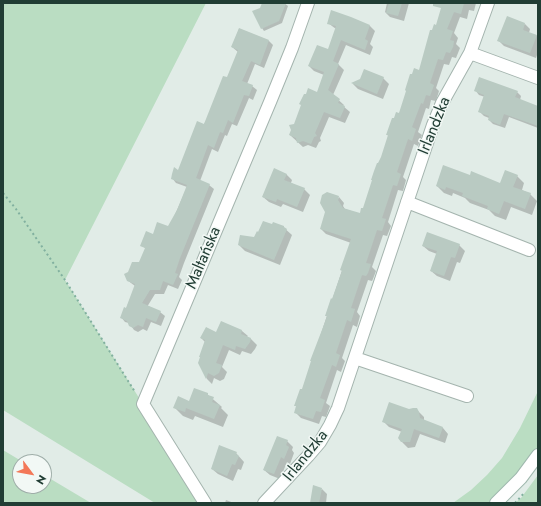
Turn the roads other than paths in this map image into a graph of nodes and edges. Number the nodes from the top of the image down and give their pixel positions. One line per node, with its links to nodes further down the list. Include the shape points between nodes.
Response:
1 (308, 3): 10 (street, Maltańska, via 270,102 143,404)
2 (488, 3): 3 (street, Irlandzka)
3 (470, 53): 4 (street); 5 (street, Irlandzka, via 437,114)
4 (538, 78)
5 (407, 202): 6 (street); 7 (street, Irlandzka)
6 (529, 250)
7 (355, 358): 8 (street); 11 (street, Irlandzka, via 338,408 320,442)
8 (467, 396)
9 (538, 455): 12 (street, via 521,478)
10 (205, 503)
11 (264, 503)
12 (496, 503)

